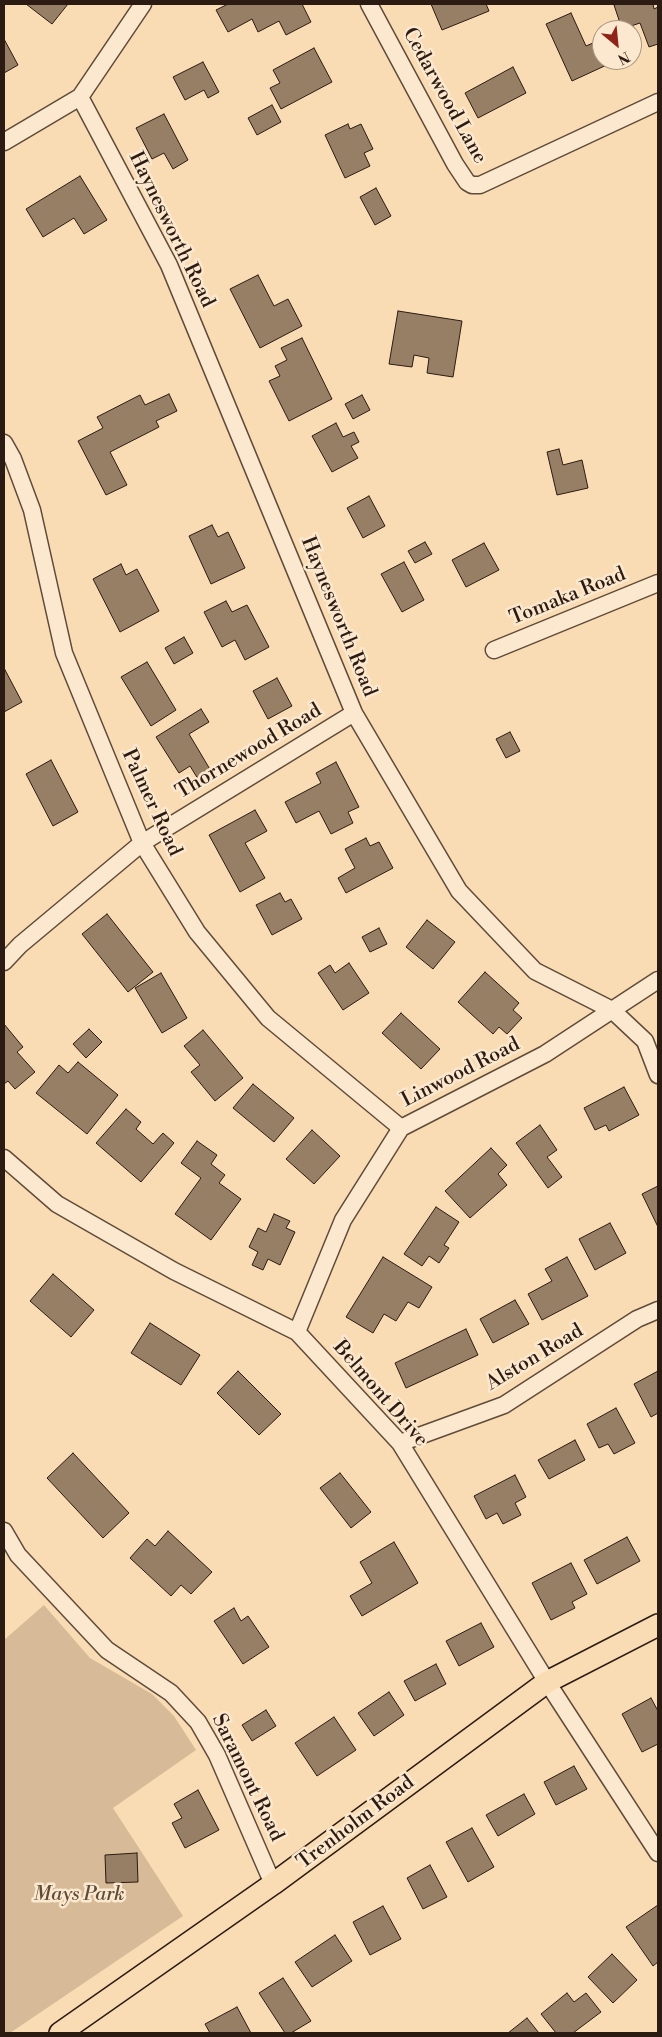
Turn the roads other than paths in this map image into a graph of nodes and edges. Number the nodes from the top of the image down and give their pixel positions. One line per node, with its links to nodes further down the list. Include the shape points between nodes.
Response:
1 (143, 4): 3 (street)
2 (369, 4): 4 (street, Cedarwood Lane, via 455,164 472,185 480,185)
3 (80, 97): 5 (street); 10 (street, Haynesworth Road, via 169,265)
4 (658, 102)
5 (4, 142)
6 (4, 443): 7 (street, Palmer Road)
7 (8, 462): 11 (street, Palmer Road, via 32,510 64,653)
8 (658, 583): 9 (street, Tomaka Road)
9 (494, 650)
10 (354, 713): 11 (street, Thornewood Road); 14 (street, Haynesworth Road, via 459,891 535,971)
11 (142, 843): 12 (street, Thornewood Road); 16 (street, Palmer Road, via 197,932 268,1018)
12 (4, 962)
13 (658, 980): 14 (street, Linwood Road)
14 (612, 1010): 15 (street, Haynesworth Road, via 645,1041); 16 (street, Linwood Road, via 546,1054)
15 (658, 1075)
16 (401, 1128): 19 (street, Linwood Road, via 343,1220)
17 (4, 1158): 19 (street, Belmont Drive, via 58,1204 174,1272)
18 (658, 1310): 20 (street, Alston Road, via 637,1319 504,1405)
19 (297, 1332): 20 (street, Belmont Drive)
20 (400, 1443): 23 (street, Belmont Drive)
21 (4, 1531): 25 (street, Saramont Road, via 18,1556 107,1650 171,1693 198,1722 217,1755)
22 (658, 1625): 23 (main road, Trenholm Road)
23 (547, 1682): 24 (street, Belmont Drive); 25 (main road, Trenholm Road)
24 (658, 1853)
25 (273, 1884): 26 (main road, Trenholm Road)
26 (60, 2033)

